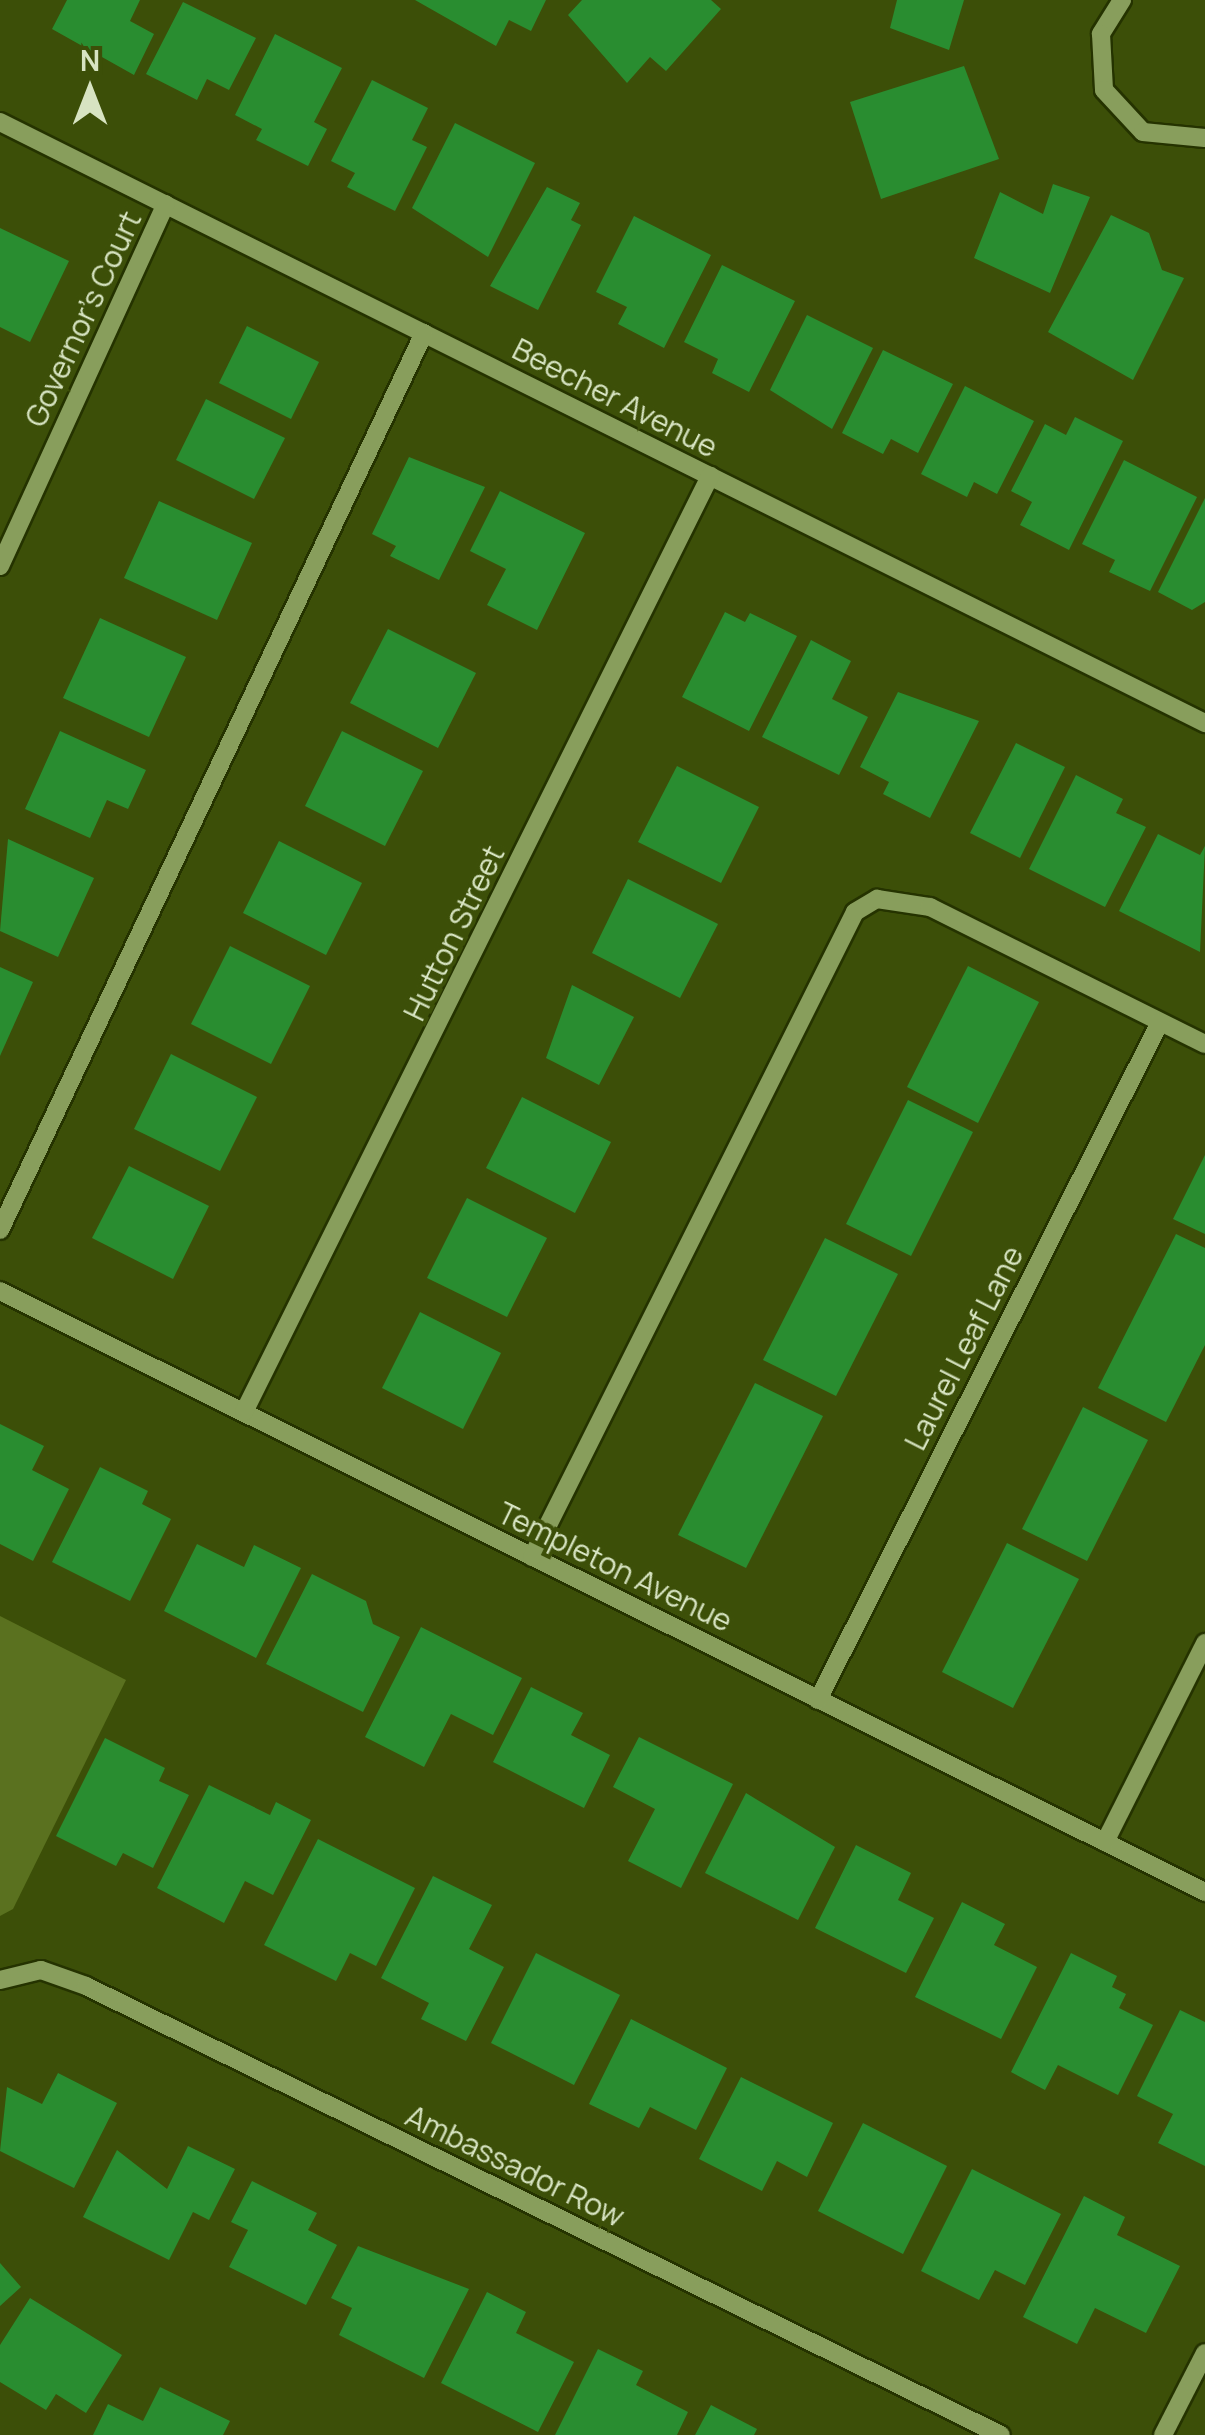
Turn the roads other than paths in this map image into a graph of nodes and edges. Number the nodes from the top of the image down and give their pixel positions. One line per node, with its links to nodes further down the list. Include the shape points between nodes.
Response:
1 (1122, 0): 3 (street, via 1101,34 1104,90 1143,132)
2 (0, 122): 4 (street, Beecher Avenue)
3 (1205, 138)
4 (166, 204): 5 (street, Beecher Avenue); 7 (street, Governor's Court)
5 (424, 333): 6 (street, Beecher Avenue); 11 (street)
6 (710, 476): 8 (street, Beecher Avenue); 13 (street, Hutton Street)
7 (0, 566)
8 (1205, 723)
9 (1160, 1022): 10 (street); 14 (street, via 930,907 877,899 855,912); 16 (street, Laurel Leaf Lane)
10 (1205, 1044)
11 (0, 1230)
12 (0, 1291): 13 (street, Templeton Avenue)
13 (244, 1412): 14 (street, Templeton Avenue)
14 (532, 1557): 16 (street, Templeton Avenue)
15 (1205, 1643): 17 (street)
16 (818, 1700): 17 (street, Templeton Avenue)
17 (1104, 1842): 18 (street, Templeton Avenue)
18 (1205, 1892)
19 (0, 1980): 21 (street, Ambassador Row, via 40,1970 86,1986)
20 (1205, 2353): 22 (street)
21 (1002, 2435)
22 (1162, 2435)

